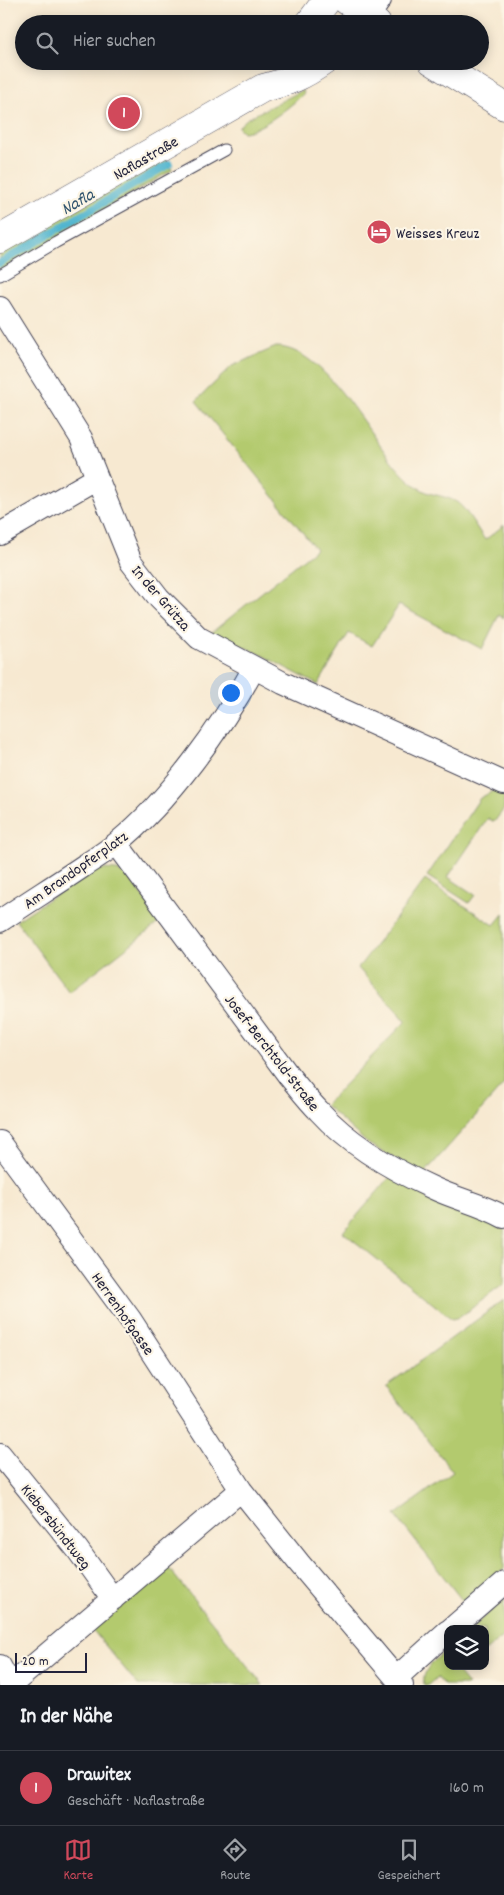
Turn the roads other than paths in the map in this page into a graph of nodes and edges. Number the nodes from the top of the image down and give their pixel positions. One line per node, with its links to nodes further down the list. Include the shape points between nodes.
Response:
1 (359, 10): 2 (main road)
2 (341, 15)
3 (276, 70): 6 (main road, Naflastraße)
4 (312, 70): 6 (main road, Naflastraße, via 288,82)
5 (446, 70): 7 (main road)
6 (263, 88): 9 (main road, Naflastraße)
7 (504, 106)
8 (224, 150): 10 (lane)
9 (0, 239)
10 (0, 275)
11 (0, 308): 12 (street, In der Grütza, via 81,438)
12 (97, 478): 13 (street); 14 (street, In der Grütza, via 131,562 159,598 199,638)
13 (0, 534)
14 (254, 668): 15 (street, In der Grütza); 16 (street, Am Brandopferplatz, via 236,699 181,775)
15 (504, 783)
16 (116, 844): 17 (street, Am Brandopferplatz); 19 (street, Josef-Berchtold-Straße, via 318,1111 362,1148 396,1170)
17 (0, 921)
18 (0, 1142): 21 (street, Herrenhofgasse, via 130,1318)
19 (504, 1217)
20 (0, 1454): 23 (street, Kiebersbündtweg)
21 (241, 1490): 23 (street); 27 (street, Herrenhofgasse, via 298,1563)
22 (504, 1583): 24 (street)
23 (114, 1599): 28 (street)
24 (456, 1625)
25 (444, 1635): 27 (street)
26 (0, 1666): 28 (street)
27 (399, 1681)
28 (10, 1685)

